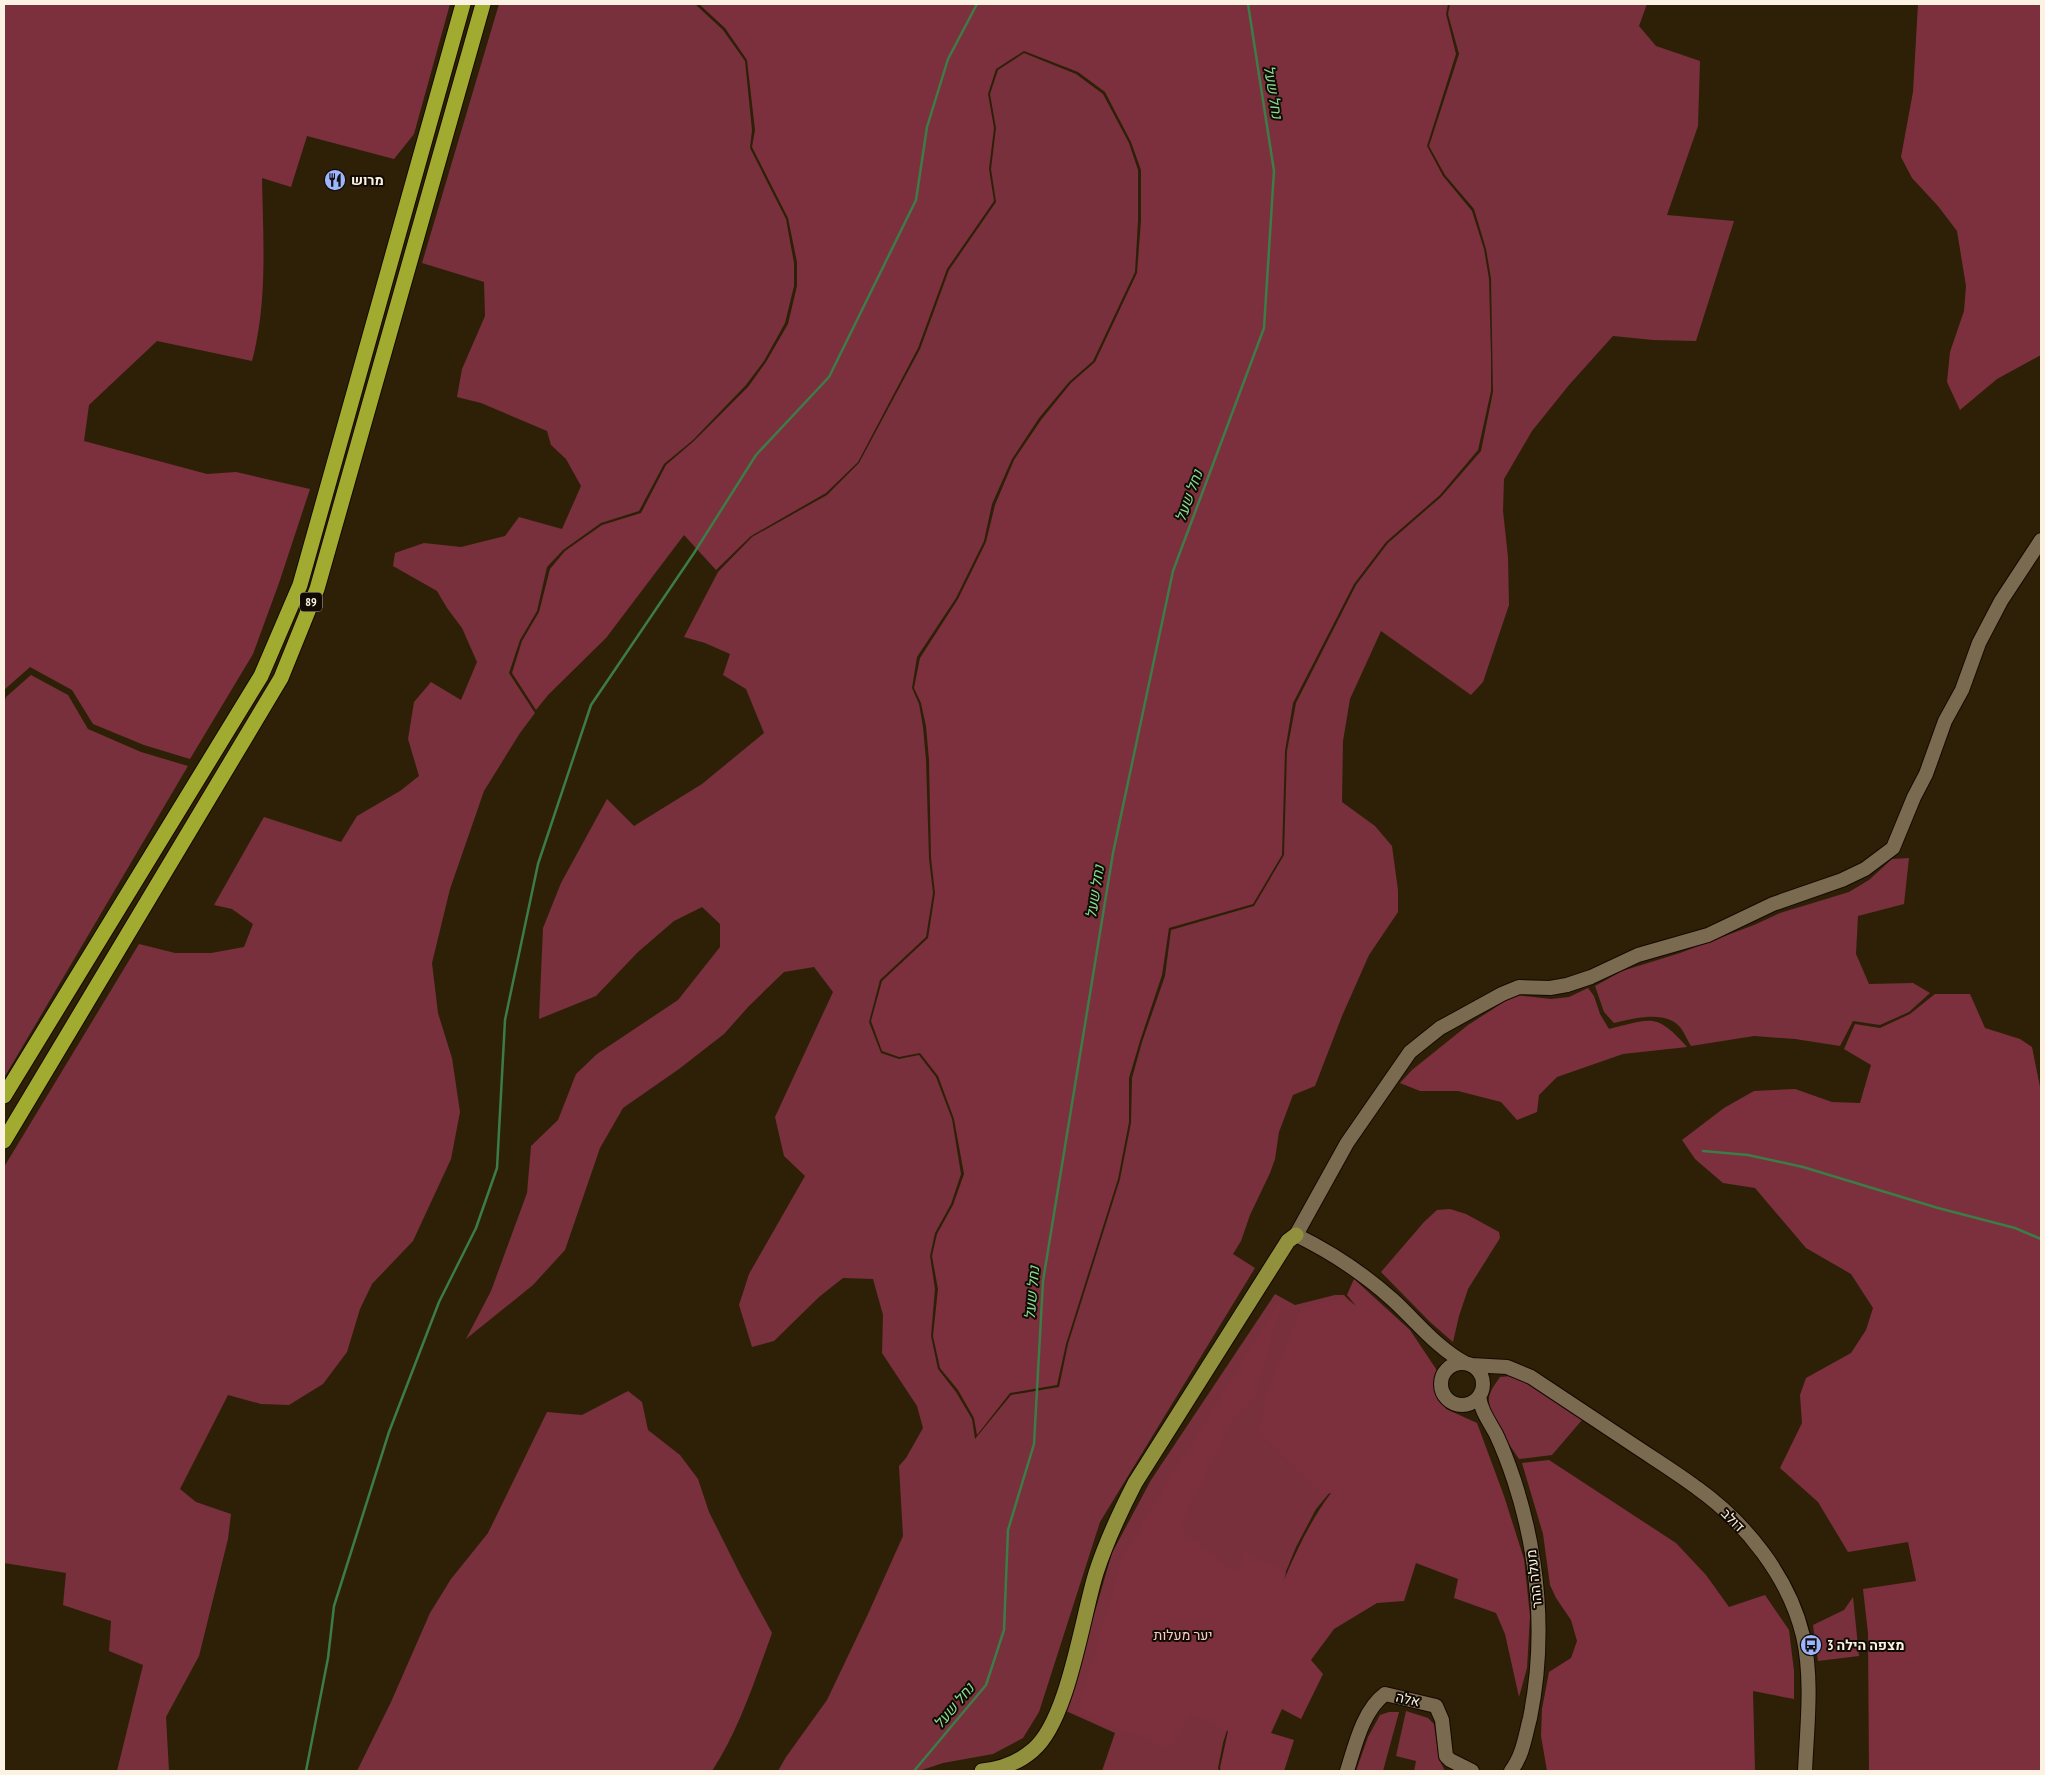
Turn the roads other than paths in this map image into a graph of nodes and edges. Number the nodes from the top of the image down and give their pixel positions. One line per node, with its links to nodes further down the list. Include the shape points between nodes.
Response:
1 (463, 4): 4 (highway, 89, via 300,585 261,676)
2 (483, 4): 5 (highway, 89, via 317,589 281,678)
3 (2041, 540): 6 (street, via 1979,643 1962,690 1893,848 1866,869 1773,904 1708,935 1638,955 1567,985 1518,987 1440,1028 1416,1045 1406,1058 1347,1143)
4 (4, 1096)
5 (4, 1141)
6 (1296, 1234): 7 (street, via 1370,1280); 15 (main road, via 1288,1241 1146,1466 1116,1521 1096,1572 1067,1682 1050,1728 1035,1749 1018,1761)
7 (1436, 1344): 8 (street); 10 (street)
8 (1468, 1364): 9 (street, דולב); 10 (street, via 1451,1366); 11 (street, via 1481,1376)
9 (1507, 1367): 11 (street, via 1495,1371); 20 (street, דולב, via 1531,1377 1698,1488 1737,1522 1766,1558 1786,1589 1803,1637 1808,1687)
10 (1442, 1378): 12 (street, via 1442,1392 1448,1400)
11 (1481, 1390): 12 (street, via 1474,1401); 13 (street, מעלה ההר, via 1481,1409)
12 (1461, 1405): 13 (street)
13 (1489, 1423): 14 (street, מעלה ההר, via 1514,1480 1530,1537 1538,1595 1538,1654)
14 (1525, 1740): 18 (street, מעלה ההר); 19 (street, מעלה ההר)
15 (982, 1771)
16 (1348, 1771): 17 (street, אלה, via 1372,1708 1385,1694 1436,1706 1442,1720 1446,1756)
17 (1472, 1771)
18 (1511, 1771)
19 (1523, 1771)
20 (1805, 1771)

